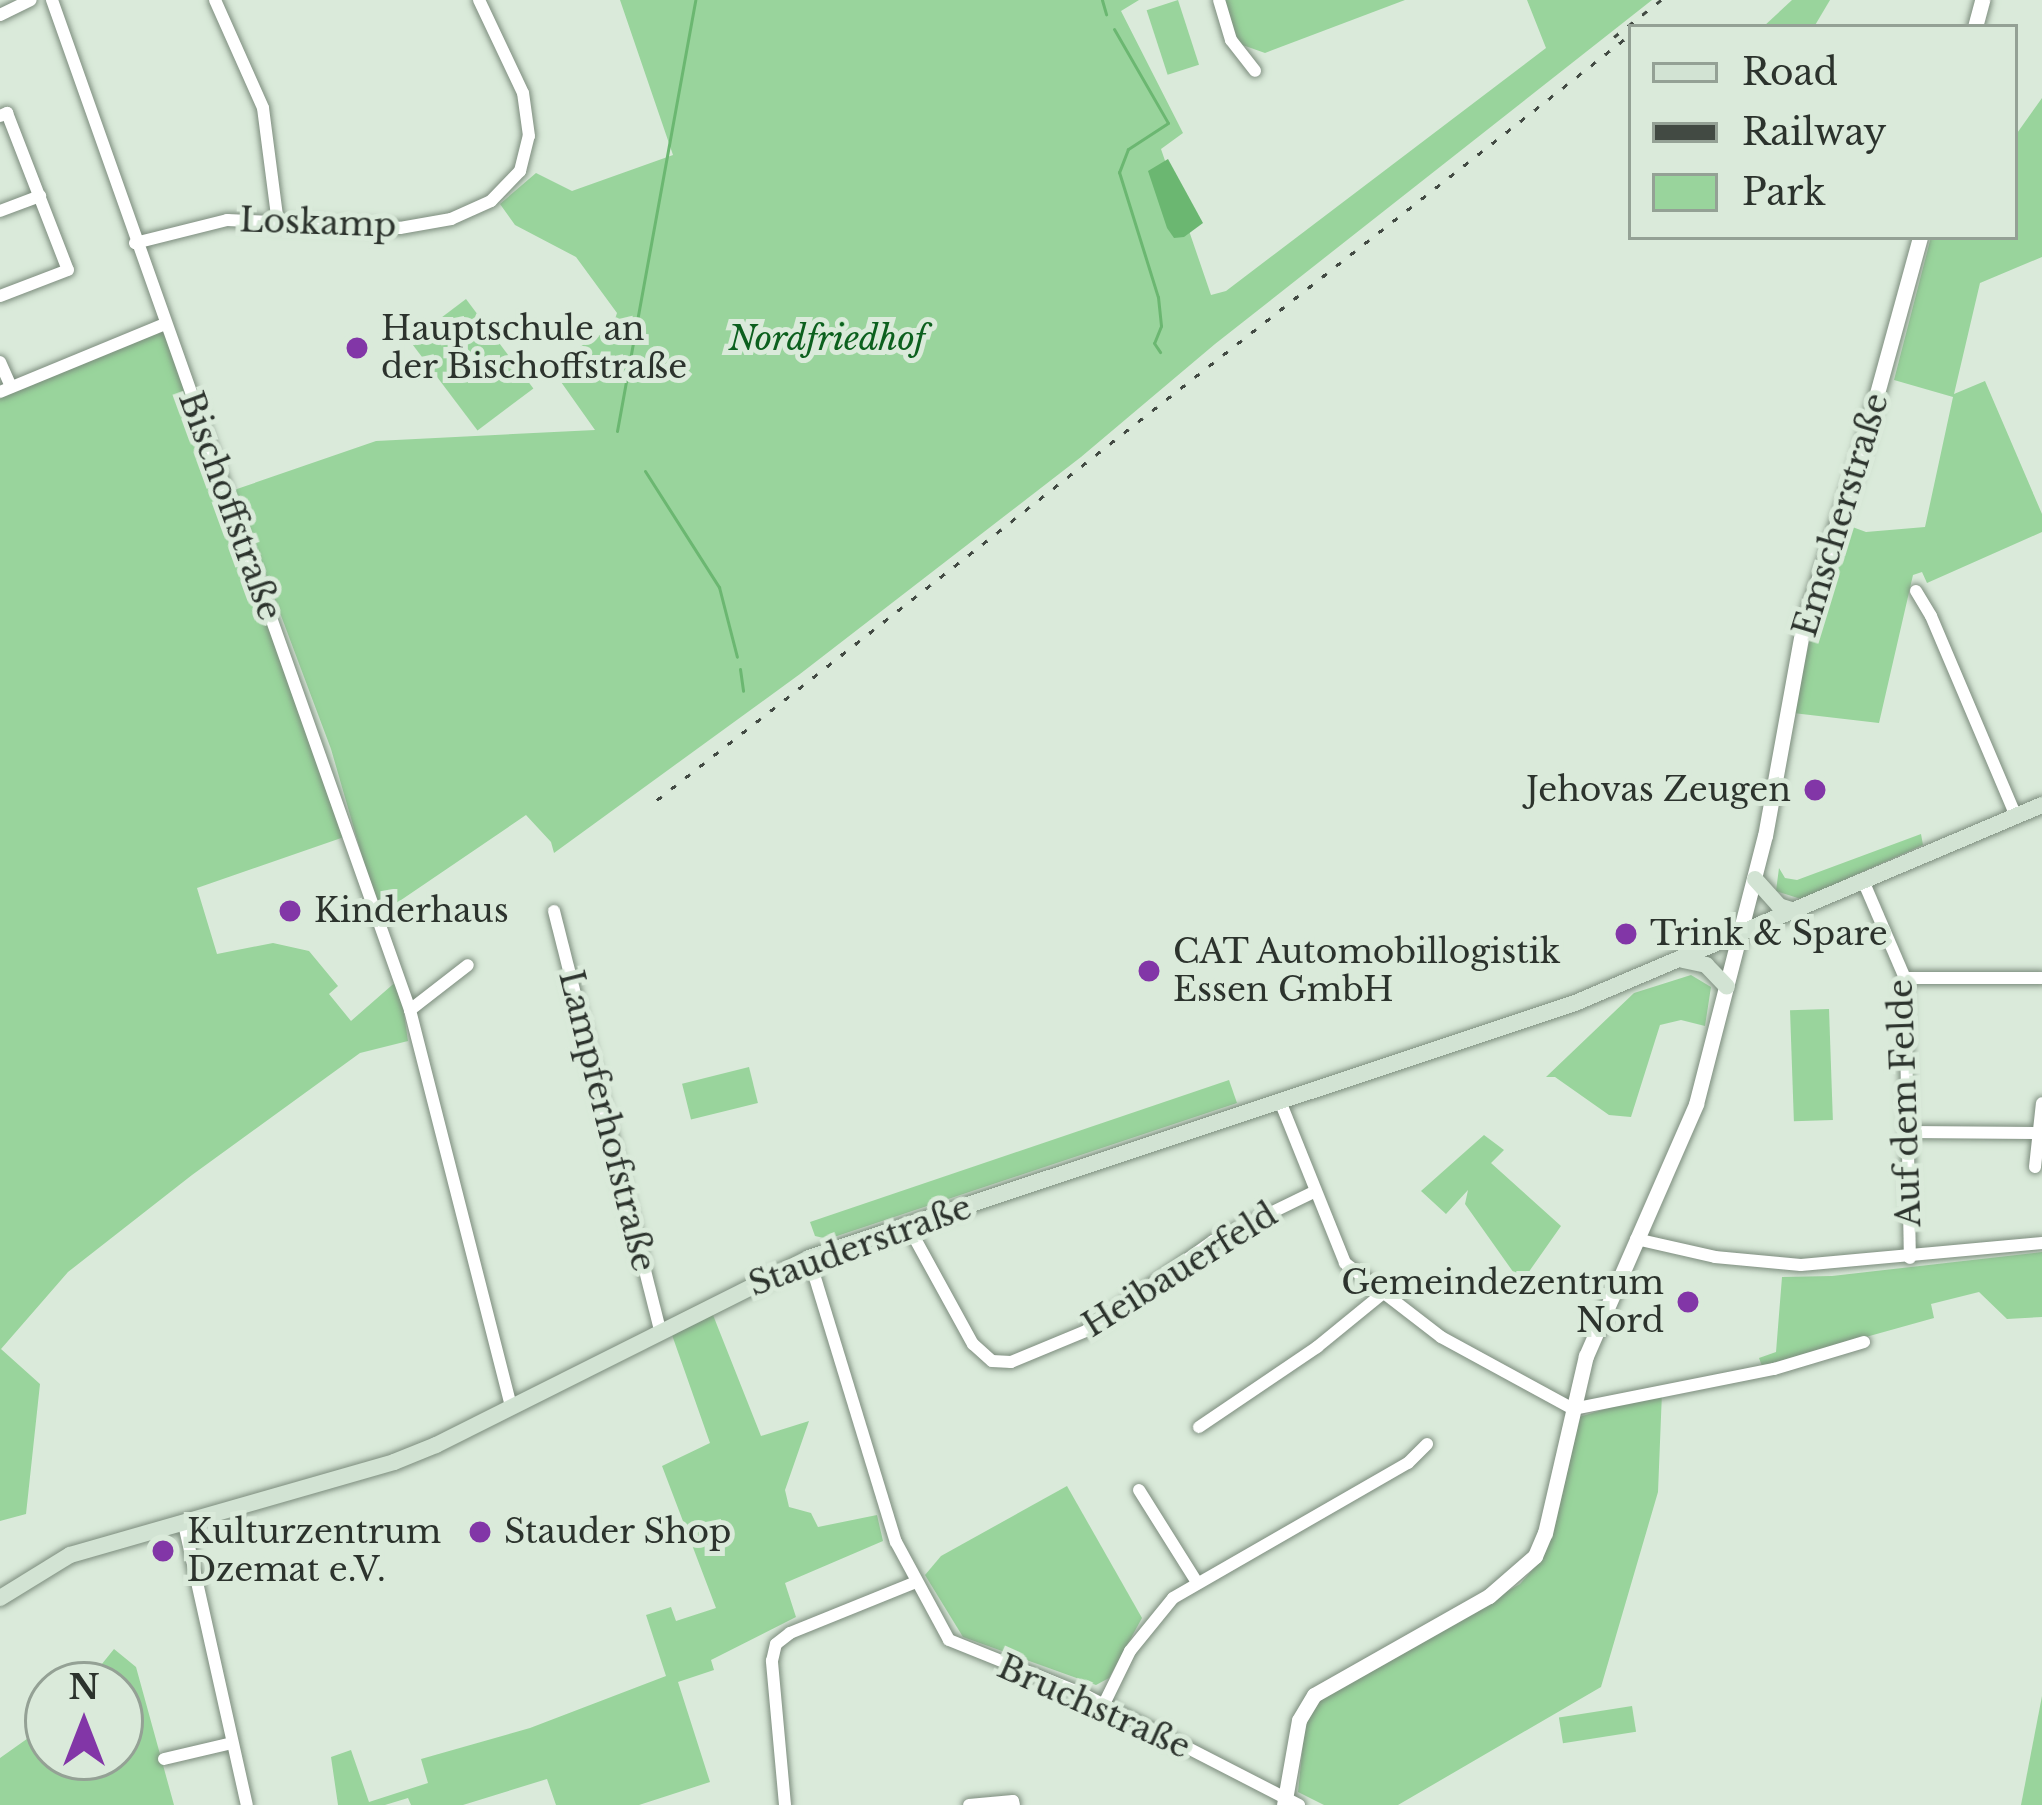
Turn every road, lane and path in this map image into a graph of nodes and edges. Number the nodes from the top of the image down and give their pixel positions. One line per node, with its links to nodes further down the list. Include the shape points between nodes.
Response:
1 (31, 0): 6 (street)
2 (52, 0): 13 (street, Bischoffstraße)
3 (215, 0): 11 (street, via 263,108)
4 (478, 0): 11 (street, Loskamp, via 527,111 527,154 510,183 471,211 418,226)
5 (1219, 0): 7 (street, via 1231,40)
6 (0, 16)
7 (1256, 70)
8 (0, 116): 9 (street, via 7,113)
9 (40, 196): 10 (street); 14 (street, via 68,270)
10 (0, 211)
11 (278, 224): 13 (street, Loskamp, via 211,222)
12 (1919, 240): 21 (street, Emscherstraße, via 1861,454 1812,590)
13 (135, 243): 15 (street, Bischoffstraße)
14 (0, 296)
15 (165, 324): 17 (street); 31 (street, Bischoffstraße)
16 (0, 362): 17 (street)
17 (5, 389)
18 (1916, 591): 20 (street)
19 (2042, 805): 20 (main road, Stauderstraße)
20 (2016, 816): 22 (main road, Stauderstraße)
21 (1755, 879): 24 (main road, via 1779,906); 25 (street, Emscherstraße)
22 (1864, 884): 24 (main road, Stauderstraße); 28 (street, Auf dem Felde)
23 (554, 911): 44 (street, Lampferhofstraße)
24 (1798, 912): 25 (main road, Stauderstraße)
25 (1741, 936): 26 (main road, Stauderstraße); 30 (street, Emscherstraße)
26 (1682, 960): 30 (main road, via 1706,965); 32 (main road, Stauderstraße)
27 (468, 965): 31 (street)
28 (1905, 977): 29 (street); 34 (street, Auf dem Felde)
29 (2042, 978)
30 (1727, 987): 39 (street, Emscherstraße, via 1696,1104)
31 (410, 1010): 46 (street, Bischoffstraße)
32 (1280, 1100): 37 (street); 38 (main road, Stauderstraße)
33 (2042, 1103): 35 (street)
34 (1910, 1132): 35 (street); 42 (street, Auf dem Felde)
35 (2035, 1133): 36 (street)
36 (2035, 1167)
37 (1314, 1192): 38 (street, Heibauerfeld, via 1213,1241 1097,1325 1011,1362 992,1360 974,1345); 43 (street, via 1338,1253)
38 (908, 1226): 41 (main road, Stauderstraße)
39 (1636, 1239): 42 (street, via 1776,1263); 47 (street, Emscherstraße, via 1586,1356)
40 (2042, 1244): 42 (street)
41 (809, 1258): 44 (main road, Stauderstraße); 53 (street, Bruchstraße)
42 (1910, 1258)
43 (1382, 1294): 47 (street, via 1441,1337); 48 (street)
44 (660, 1331): 46 (main road, Stauderstraße)
45 (1864, 1342): 47 (street, via 1774,1369)
46 (511, 1407): 51 (main road, Stauderstraße, via 394,1462)
47 (1573, 1409): 58 (street, Emscherstraße, via 1534,1556 1489,1596 1314,1695 1299,1720)
48 (1199, 1426)
49 (1427, 1444): 52 (street, via 1408,1463)
50 (1139, 1490): 52 (street)
51 (184, 1524): 54 (main road, Stauderstraße, via 70,1555); 56 (street)
52 (1196, 1581): 55 (street, via 1147,1626)
53 (914, 1583): 55 (street, Bruchstraße, via 954,1645); 60 (street, via 776,1644)
54 (0, 1598)
55 (1104, 1705): 58 (street, Bruchstraße)
56 (232, 1743): 57 (street); 59 (street)
57 (164, 1759)
58 (1290, 1803)
59 (247, 1805)
60 (785, 1805)
61 (969, 1805): 62 (street)
62 (1014, 1805)

